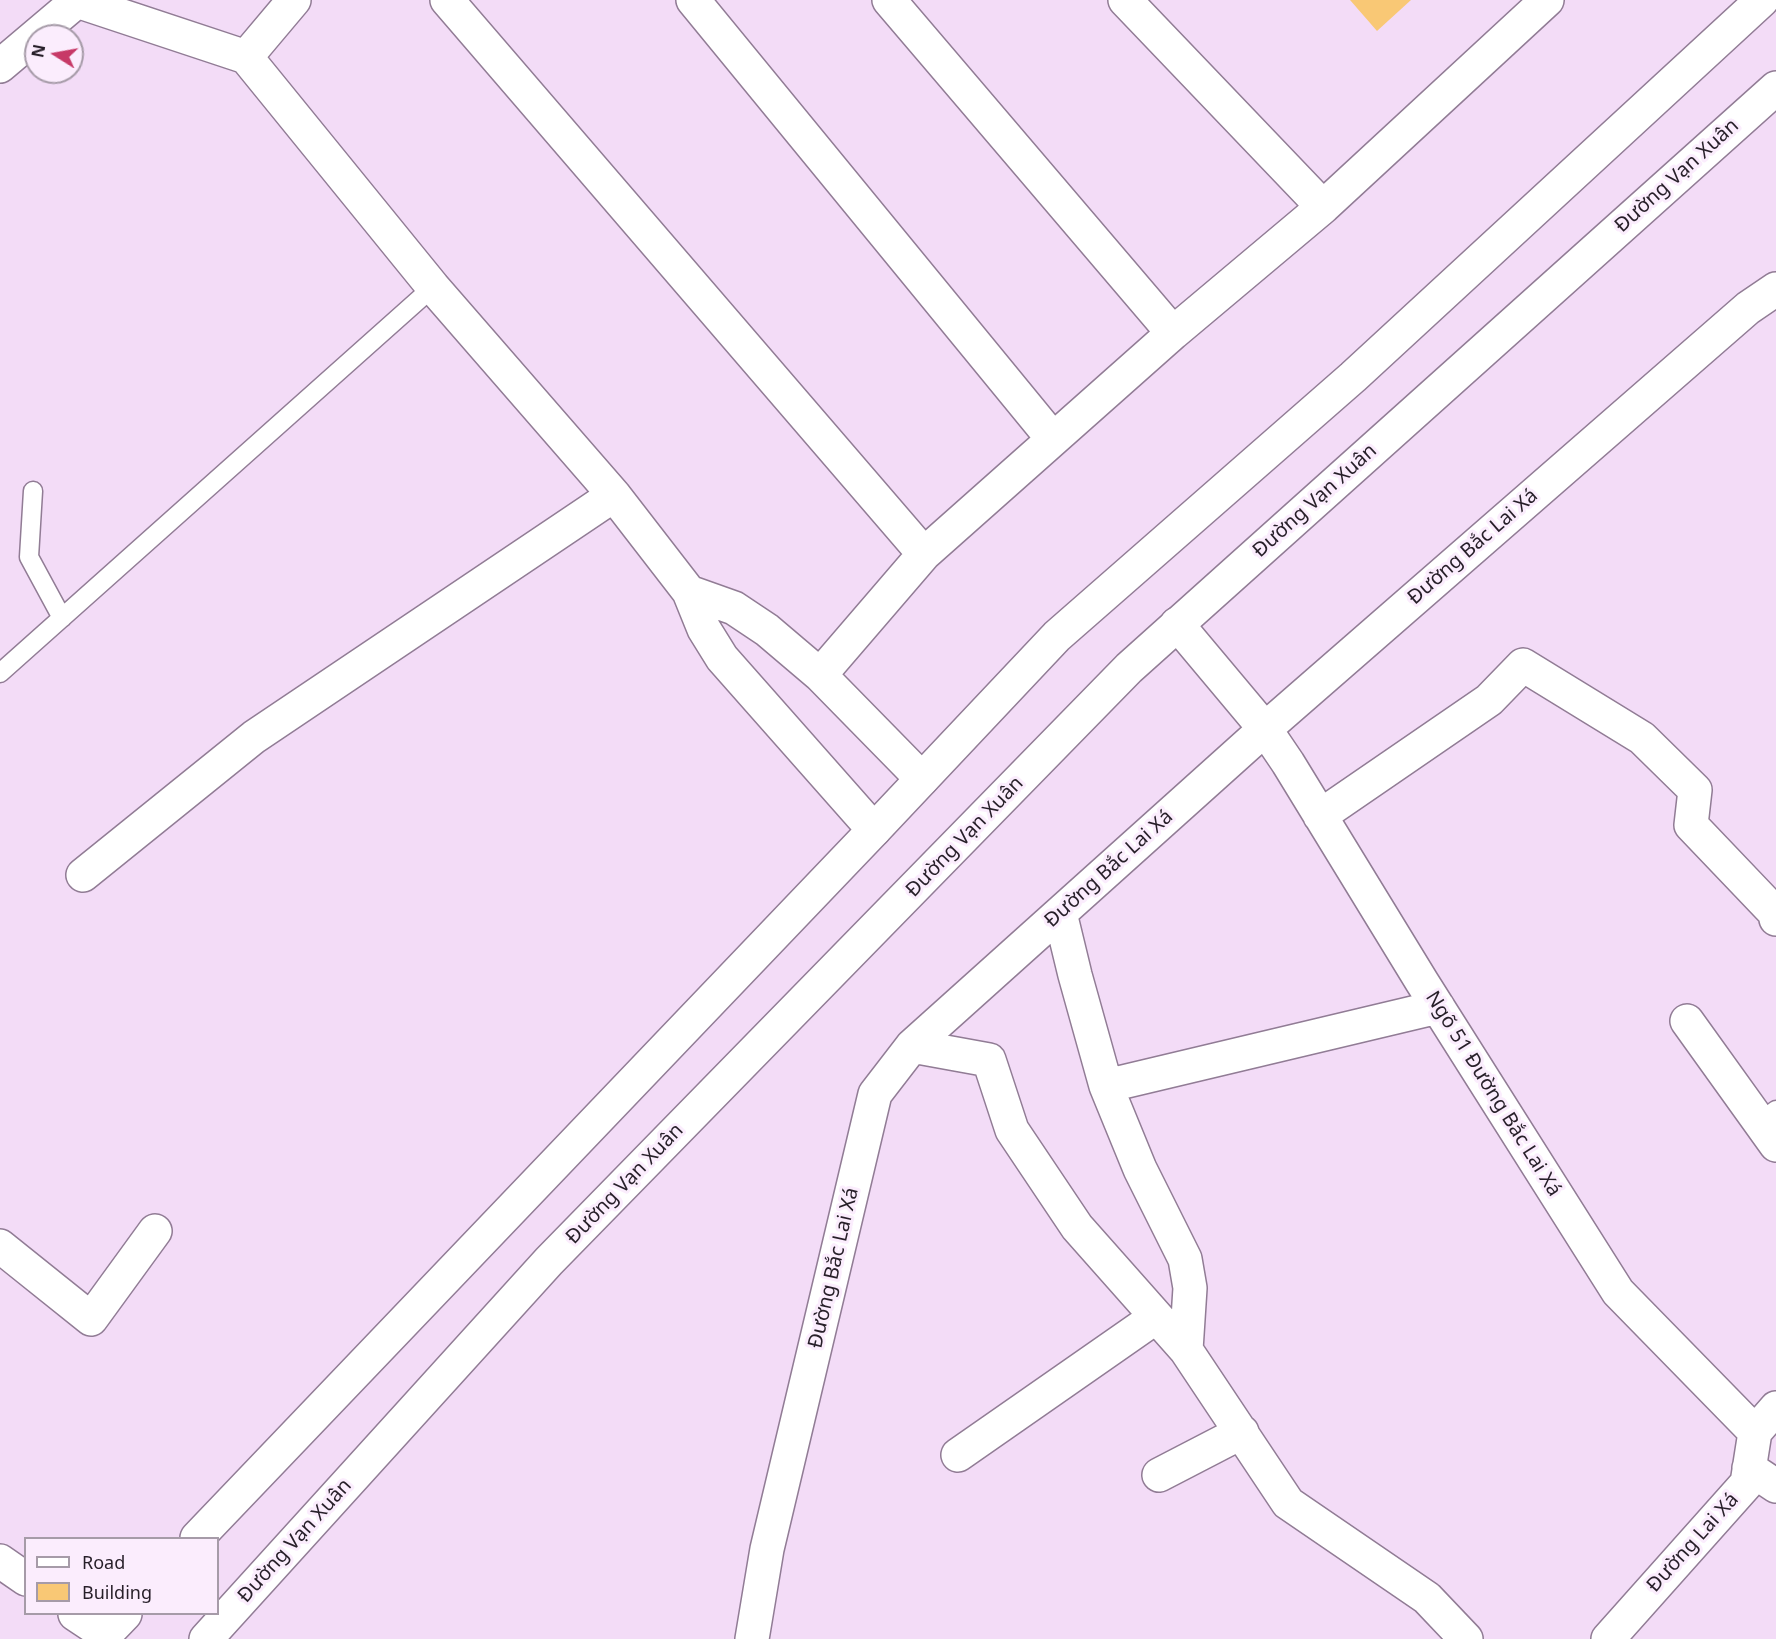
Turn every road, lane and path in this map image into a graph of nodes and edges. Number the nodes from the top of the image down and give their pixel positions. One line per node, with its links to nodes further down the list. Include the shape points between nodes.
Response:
1 (77, 0): 9 (main road); 10 (main road)
2 (294, 0): 9 (main road)
3 (447, 0): 19 (main road)
4 (693, 0): 16 (main road)
5 (890, 0): 15 (main road)
6 (1125, 0): 12 (main road)
7 (1547, 0): 12 (main road)
8 (1762, 0): 26 (main road, via 1353,377 1057,636)
9 (246, 57): 13 (main road)
10 (0, 66)
11 (1776, 88): 22 (main road, Đường Vạn Xuân)
12 (1323, 207): 15 (main road)
13 (433, 287): 18 (main road); 21 (lane)
14 (1776, 289): 25 (main road, Đường Bắc Lai Xá, via 1748,308)
15 (1173, 333): 16 (main road)
16 (1053, 439): 19 (main road)
17 (33, 491): 21 (lane, via 29,558)
18 (614, 495): 20 (main road); 29 (main road, via 254,737)
19 (924, 554): 24 (main road)
20 (689, 592): 24 (main road, via 734,608); 28 (main road, via 704,629 722,658)
21 (62, 618): 23 (lane)
22 (1177, 624): 25 (main road, Ngõ 51 Đường Bắc Lai Xá); 53 (main road, Đường Vạn Xuân, via 1129,668 549,1261)
23 (0, 673)
24 (820, 675): 26 (main road)
25 (1265, 729): 27 (main road, Ngõ 51 Đường Bắc Lai Xá); 30 (main road, Đường Bắc Lai Xá)
26 (922, 779): 28 (main road)
27 (1320, 816): 31 (main road, via 1490,700 1523,665 1642,738 1695,790 1691,825 1776,914); 32 (main road, Ngõ 51 Đường Bắc Lai Xá)
28 (874, 830): 48 (main road)
29 (83, 874)
30 (1060, 913): 34 (main road, Đường Bắc Lai Xá); 35 (main road)
31 (1776, 919)
32 (1438, 1007): 35 (main road); 43 (main road, Ngõ 51 Đường Bắc Lai Xá, via 1618,1292)
33 (1687, 1021): 36 (main road)
34 (912, 1046): 39 (main road, via 989,1060 1012,1130 1077,1227); 54 (main road, Đường Bắc Lai Xá, via 875,1094 767,1549)
35 (1106, 1086): 40 (main road, via 1140,1169 1185,1259 1190,1288)
36 (1770, 1126)
37 (155, 1231): 38 (main road, via 91,1319)
38 (0, 1246)
39 (1156, 1317): 40 (main road); 44 (main road)
40 (1186, 1350): 42 (main road)
41 (1776, 1408): 43 (main road)
42 (1242, 1432): 46 (main road); 55 (main road, via 1288,1503 1427,1598)
43 (1755, 1432): 45 (main road, Đường Lai Xá)
44 (958, 1455)
45 (1749, 1468): 47 (main road); 56 (main road, Đường Lai Xá, via 1747,1483)
46 (1159, 1475)
47 (1776, 1486)
48 (199, 1537)
49 (0, 1561): 50 (main road)
50 (24, 1578)
51 (77, 1615): 52 (main road)
52 (110, 1629)
53 (206, 1639)
54 (752, 1639)
55 (1466, 1639)
56 (1608, 1639)

